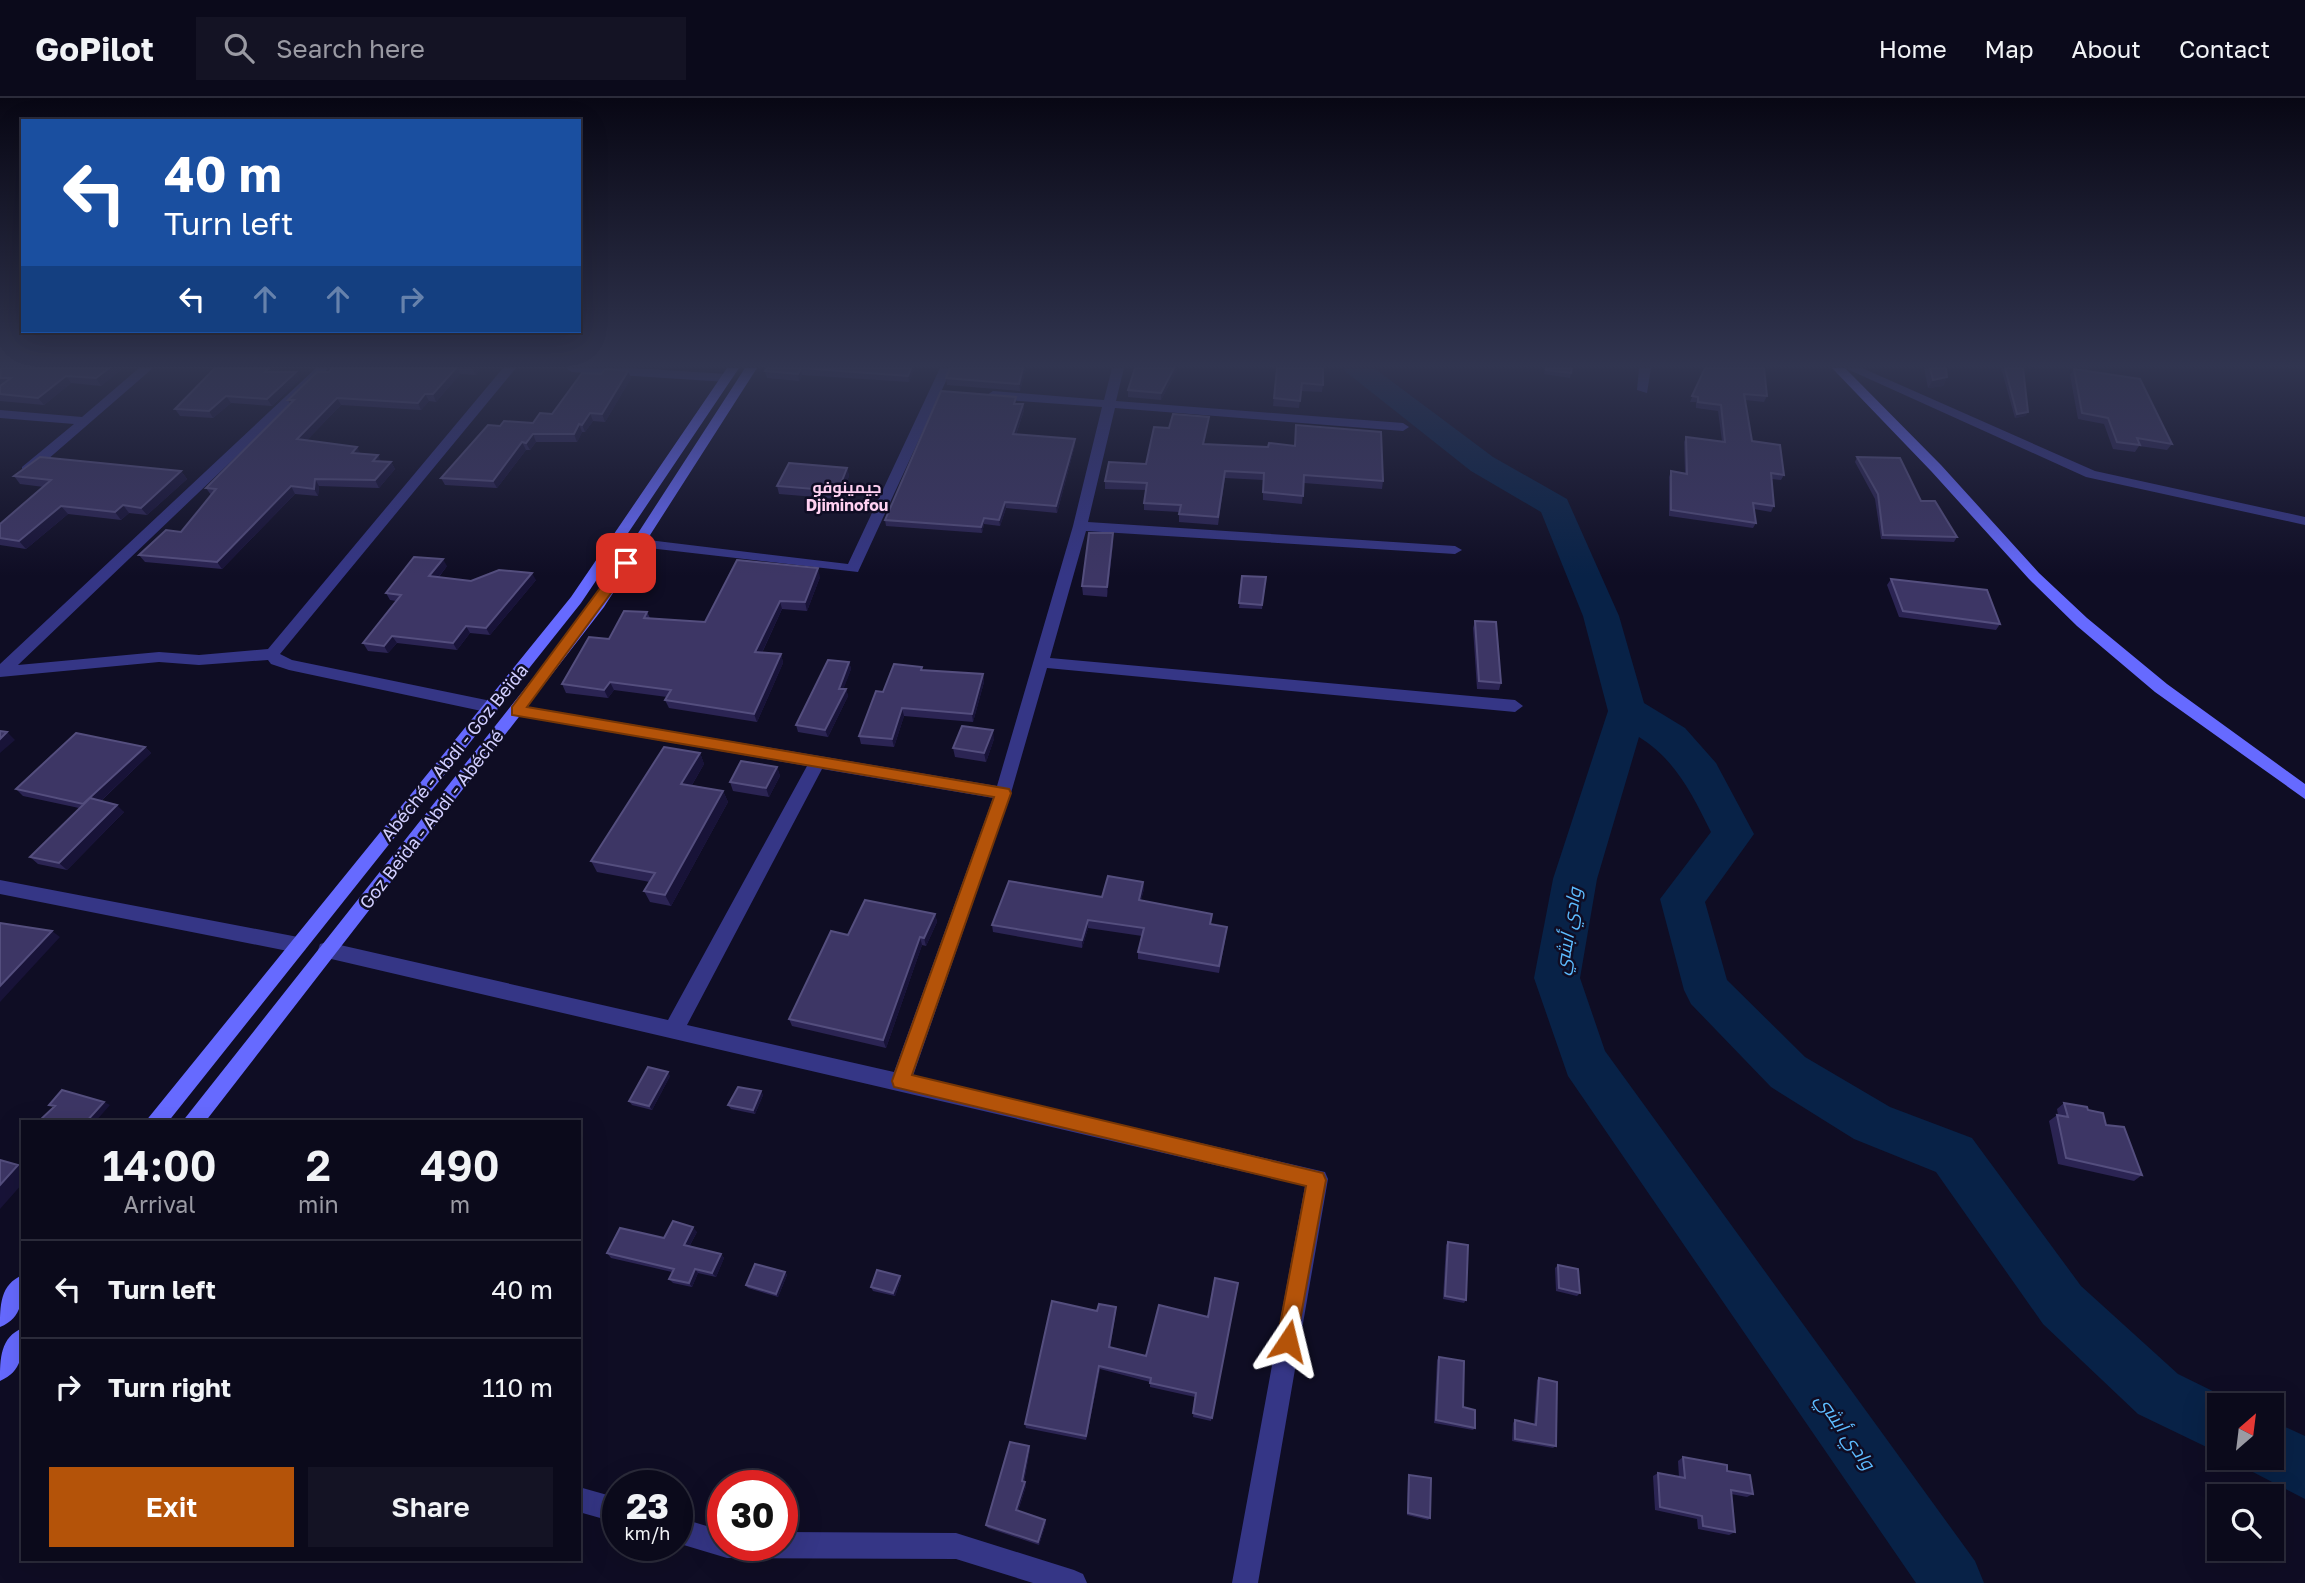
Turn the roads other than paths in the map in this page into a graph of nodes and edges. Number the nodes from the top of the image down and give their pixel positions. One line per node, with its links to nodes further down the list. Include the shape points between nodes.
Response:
1 (66, 437): 12 (street)
2 (249, 437): 19 (street)
3 (452, 437): 17 (street)
4 (687, 437): 10 (main road, Abéché - Abdi - Goz Beïda)
5 (708, 437): 11 (main road, Goz Beïda - Abdi - Abéché)
6 (920, 437): 15 (street, via 853,569)
7 (1100, 437): 14 (street)
8 (1906, 437): 25 (main road, via 2082,622 2161,688)
9 (2008, 437): 13 (street, via 2091,474)
10 (671, 461): 11 (main road); 21 (main road, Abéché - Abdi - Goz Beïda, via 576,600)
11 (693, 462): 15 (main road, Goz Beïda - Abdi - Abéché)
12 (27, 470)
13 (2305, 521)
14 (1080, 526): 16 (street); 18 (street)
15 (640, 543): 22 (main road, Goz Beïda - Abdi - Abéché)
16 (1455, 550)
17 (272, 654): 19 (street, via 199,660 159,657); 21 (street, via 289,665)
18 (1041, 662): 20 (street); 24 (street)
19 (0, 672)
20 (1515, 706)
21 (491, 707): 27 (main road, Abéché - Abdi - Goz Beïda)
22 (517, 711): 23 (street); 28 (main road, Goz Beïda - Abdi - Abéché)
23 (818, 761): 24 (street); 31 (street)
24 (1003, 793): 32 (street)
25 (2305, 793)
26 (0, 887): 27 (street)
27 (298, 945): 29 (main road, Abéché - Abdi - Goz Beïda)
28 (327, 950): 30 (main road, Goz Beïda - Abdi - Abéché); 31 (street)
29 (252, 1003): 30 (main road); 33 (main road, Abéché - Abdi - Goz Beïda)
30 (281, 1008): 34 (main road, Goz Beïda - Abdi - Abéché)
31 (674, 1029): 32 (street)
32 (901, 1081): 43 (street, via 1317,1180)
33 (157, 1120)
34 (194, 1120)
35 (21, 1289): 36 (main road)
36 (0, 1316)
37 (21, 1342): 38 (main road)
38 (0, 1369)
39 (581, 1500): 40 (street)
40 (602, 1506)
41 (798, 1545): 42 (street, via 956,1546)
42 (1074, 1583)
43 (1245, 1583)

